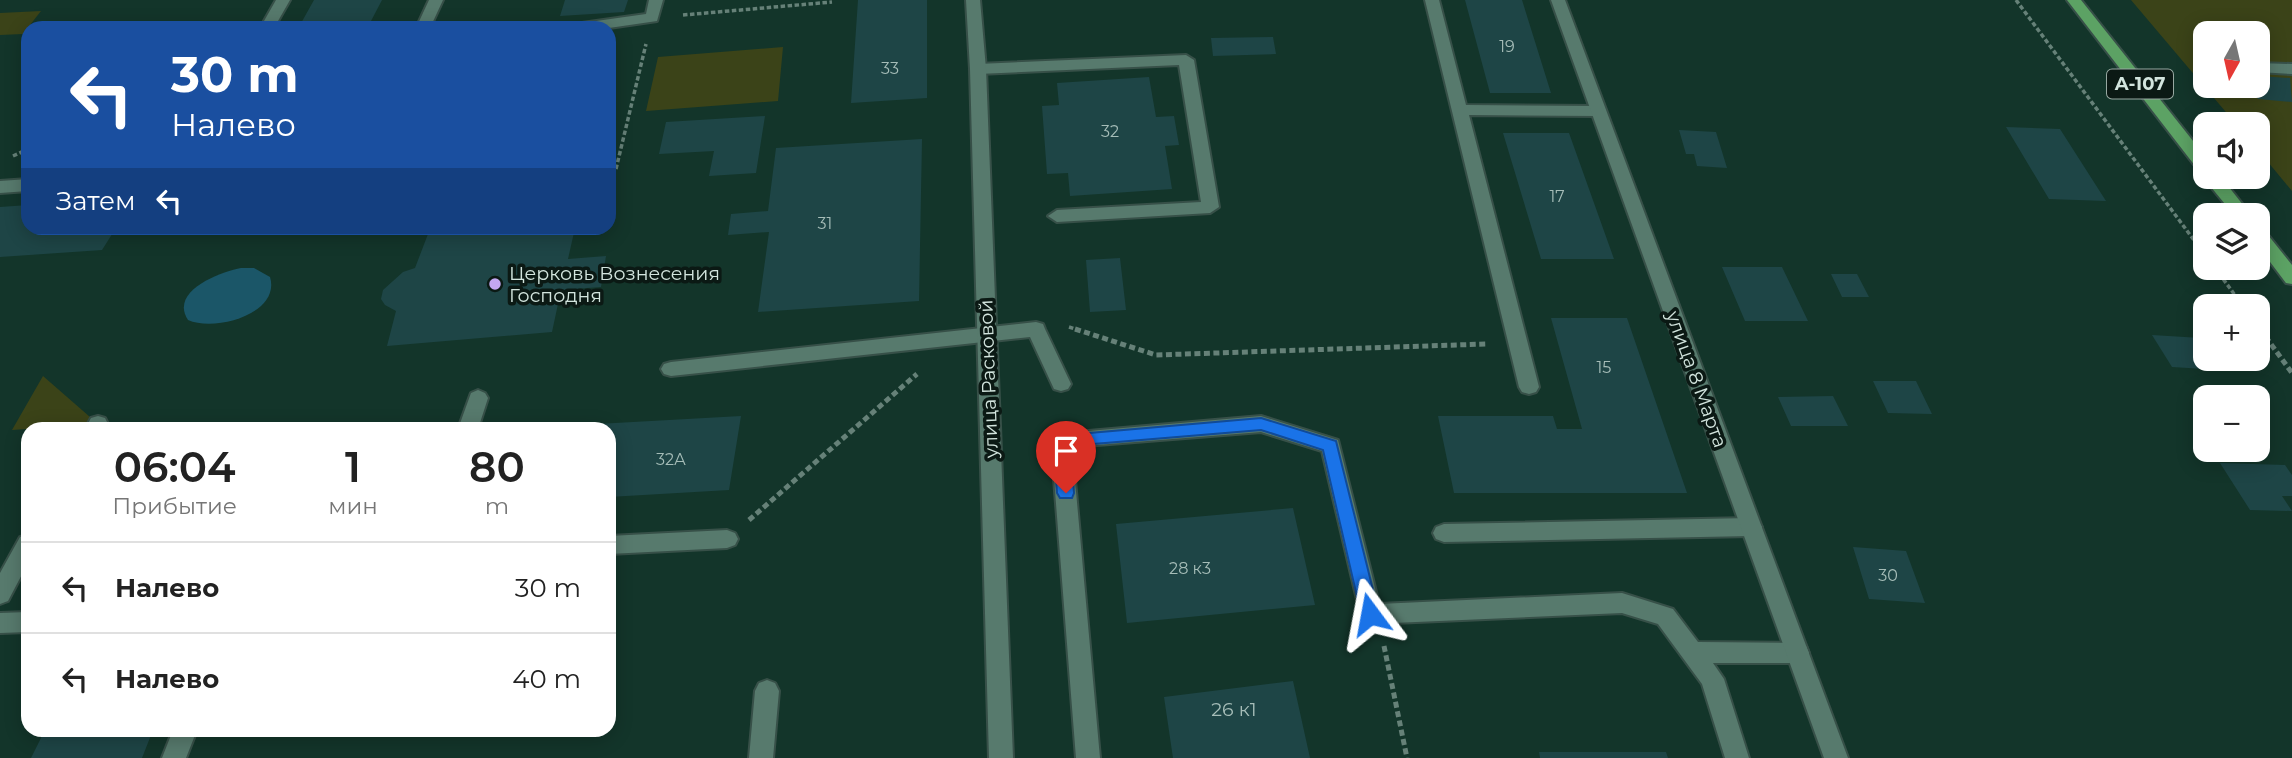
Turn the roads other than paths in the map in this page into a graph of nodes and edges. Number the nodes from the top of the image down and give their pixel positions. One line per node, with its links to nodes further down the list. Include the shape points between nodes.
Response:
1 (283, 0): 8 (street)
2 (436, 0): 9 (street)
3 (656, 0): 10 (street, via 652,18)
4 (973, 0): 12 (street, улица Расковой)
5 (1432, 0): 14 (street)
6 (1558, 0): 15 (street, улица 8 Марта)
7 (2074, 0): 16 (highway, А-107)
8 (271, 21)
9 (426, 21)
10 (616, 23)
11 (2270, 68): 13 (lane)
12 (978, 69): 21 (street, via 1186,60 1210,207); 24 (street, улица Расковой)
13 (2292, 69)
14 (1460, 110): 15 (street); 27 (street)
15 (1598, 111): 30 (street, улица 8 Марта)
16 (2193, 152)
17 (21, 186): 18 (street)
18 (0, 187)
19 (2222, 189): 20 (highway)
20 (2234, 203)
21 (1056, 216)
22 (2270, 250): 23 (highway)
23 (2292, 278)
24 (986, 333): 25 (street); 26 (street, via 1036,329); 44 (street, улица Расковой)
25 (671, 369)
26 (1061, 384)
27 (1529, 387)
28 (478, 398): 29 (street)
29 (470, 422)
30 (1751, 527): 31 (street); 39 (street, улица 8 Марта)
31 (1444, 533)
32 (727, 539): 33 (street)
33 (616, 545)
34 (21, 556): 35 (street)
35 (0, 594)
36 (21, 622): 37 (street)
37 (0, 623)
38 (1692, 652): 39 (street); 45 (street, via 1665,616 1622,604 1370,614 1331,446 1261,424 1061,440); 46 (street, via 1712,680)
39 (1798, 653): 47 (street, улица 8 Марта)
40 (767, 691): 43 (street)
41 (182, 737): 42 (street)
42 (174, 758)
43 (761, 758)
44 (1001, 758)
45 (1088, 758)
46 (1737, 758)
47 (1836, 758)

